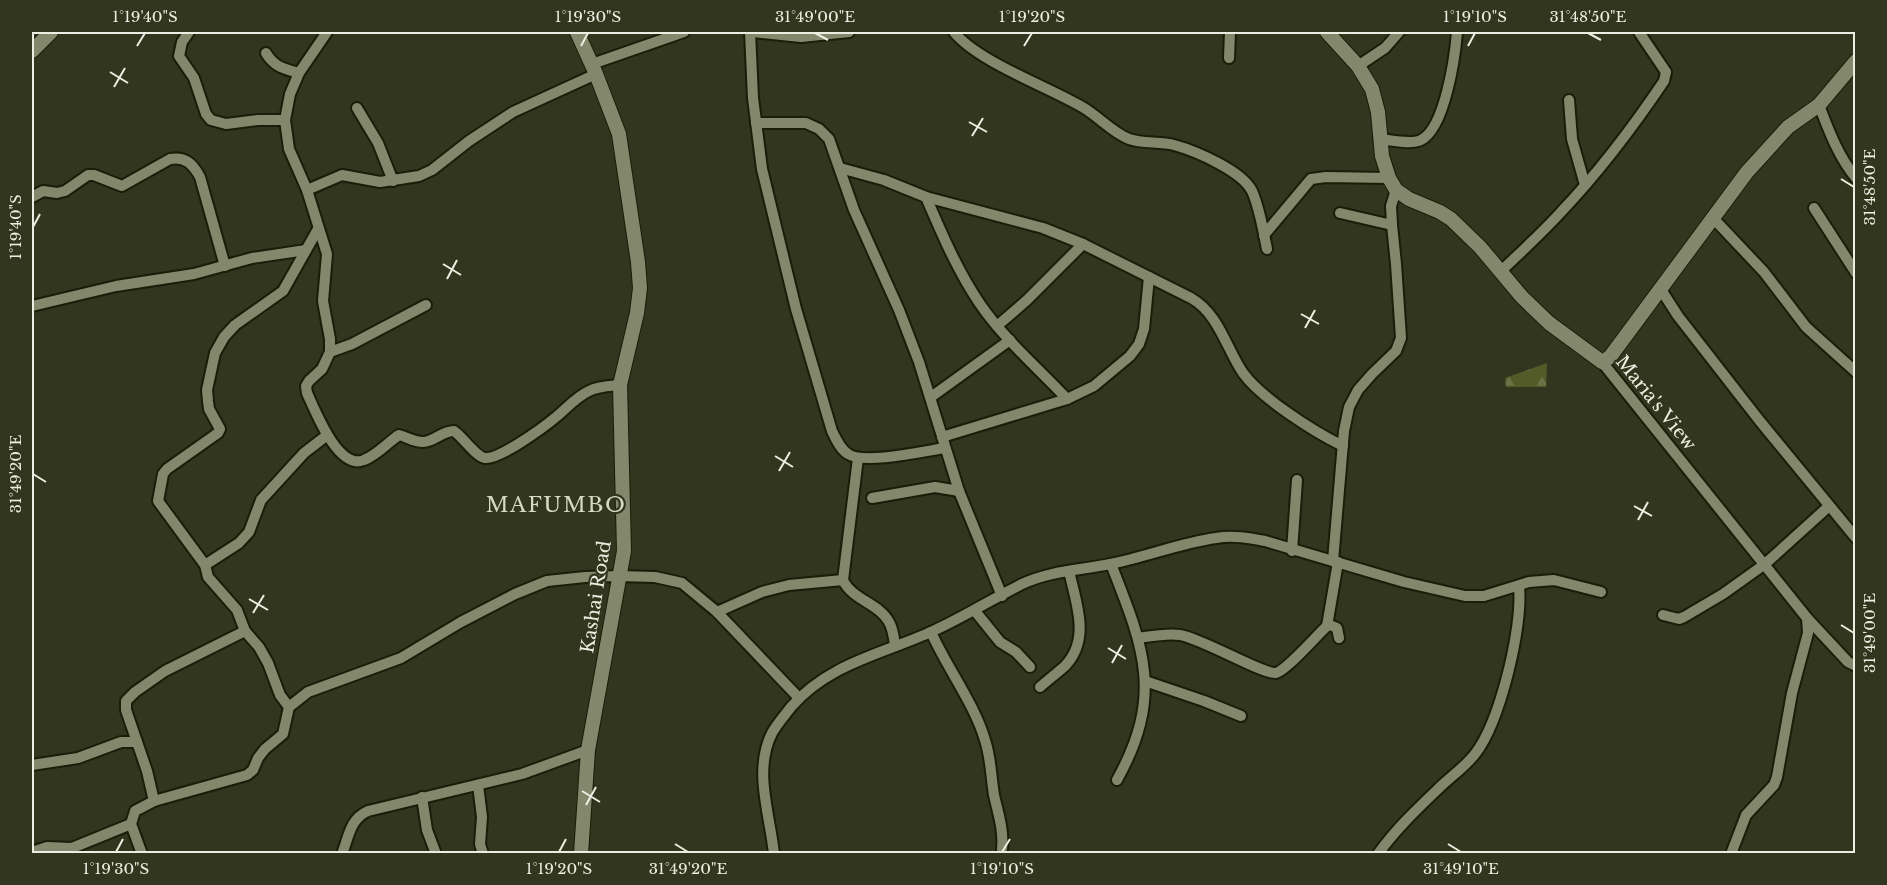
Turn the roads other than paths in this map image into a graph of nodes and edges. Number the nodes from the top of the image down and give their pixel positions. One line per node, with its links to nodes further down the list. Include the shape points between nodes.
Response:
1 (51, 32): 14 (street)
2 (189, 32): 24 (street, via 179,56 194,78 211,120 226,124)
3 (327, 32): 20 (street)
4 (577, 32): 19 (street, Kashai Road)
5 (684, 32): 19 (street)
6 (751, 32): 7 (street, via 801,37); 25 (street)
7 (849, 32)
8 (954, 32): 40 (street, via 985,56 1076,103 1127,138 1175,145 1220,164 1251,189)
9 (1230, 32): 16 (street)
10 (1327, 32): 18 (street)
11 (1399, 32): 18 (street, via 1385,48)
12 (1457, 32): 26 (street, via 1446,94 1428,135 1414,142)
13 (1639, 32): 31 (street, via 1666,77 1632,128)
14 (32, 51)
15 (266, 53): 20 (street, via 271,62)
16 (1229, 58)
17 (1856, 61): 22 (street)
18 (1358, 66): 26 (street, via 1372,89)
19 (594, 69): 29 (street, via 513,112 432,170); 56 (street, Kashai Road, via 619,134 638,262 637,313)
20 (299, 72): 24 (street)
21 (1569, 100): 31 (street, via 1572,140)
22 (1819, 105): 28 (street, via 1846,166); 37 (street, via 1768,147)
23 (357, 108): 29 (street, via 378,142)
24 (285, 120): 32 (street, via 289,149)
25 (756, 123): 27 (street, via 794,122 819,129 829,139); 63 (street, via 777,234 820,392 840,446 848,455)
26 (1379, 139): 30 (street)
27 (840, 168): 34 (street, via 885,180); 57 (street)
28 (1856, 178)
29 (393, 181): 32 (street, via 342,175)
30 (1393, 184): 38 (street); 40 (street, via 1311,179); 45 (street, Maria's View, via 1409,199 1451,219)
31 (1585, 185): 45 (street)
32 (307, 190): 39 (street)
33 (32, 196): 44 (street, via 43,191 65,191 88,175 122,186 170,159 184,159 200,177)
34 (926, 197): 41 (street, via 1043,228); 51 (street, via 954,260)
35 (1814, 208): 46 (street)
36 (1340, 213): 38 (street)
37 (1713, 218): 48 (street); 55 (street, via 1764,272 1806,327)
38 (1392, 225): 61 (street, via 1401,326 1399,345 1358,390 1349,407)
39 (318, 229): 43 (street); 53 (street, via 327,254 323,301)
40 (1264, 235): 42 (street)
41 (1083, 244): 47 (street); 51 (street)
42 (1267, 249)
43 (306, 250): 44 (street); 73 (street, via 283,291 235,325 215,353 207,390 218,433 163,474 158,501)
44 (225, 266): 50 (street)
45 (1501, 271): 54 (street, Maria's View, via 1549,323)
46 (1856, 273)
47 (1149, 277): 58 (street, via 1139,344 1094,386); 61 (street, via 1201,303 1250,381 1319,434)
48 (1660, 288): 54 (street, via 1610,357); 67 (street)
49 (426, 305): 53 (street)
50 (32, 306)
51 (997, 326): 52 (street)
52 (1010, 340): 57 (street); 58 (street)
53 (330, 352): 59 (street, via 322,369 306,386)
54 (1602, 362): 72 (street, Maria's View)
55 (1853, 365)
56 (620, 385): 59 (street, via 589,390 514,447 485,458 478,456 454,430 425,442 399,435 363,461 352,461); 75 (street, Kashai Road, via 624,551)
57 (931, 397): 60 (street)
58 (1067, 399): 60 (street)
59 (326, 436): 73 (street, via 304,453 261,500 249,532 239,543)
60 (942, 437): 62 (street)
61 (1343, 447): 70 (street)
62 (945, 448): 63 (street); 65 (street)
63 (858, 458): 76 (street)
64 (1297, 480): 69 (street)
65 (959, 491): 66 (street, via 935,487); 79 (street)
66 (872, 498)
67 (1828, 507): 68 (street); 72 (street)
68 (1856, 538)
69 (1292, 551): 70 (street); 71 (street, via 1242,537 1217,537)
70 (1336, 562): 77 (street, via 1465,596 1484,596); 84 (street)
71 (1111, 564): 74 (street); 87 (street)
72 (1765, 564): 82 (street, via 1684,617); 83 (street, Maria's View)
73 (205, 566): 85 (street, via 208,577 237,610)
74 (1069, 571): 79 (street, via 1022,584); 93 (street, via 1079,615 1080,641 1065,665)
75 (618, 576): 81 (street, via 655,577 681,583); 95 (street, via 547,581 461,622 401,658 308,692); 98 (street, Kashai Road)
76 (843, 580): 81 (street, via 789,585); 89 (street, via 851,592 884,614)
77 (1519, 587): 78 (street, via 1554,580); 113 (street, via 1509,667 1485,738 1464,767 1433,794)
78 (1601, 592)
79 (1002, 596): 80 (street)
80 (975, 611): 86 (street); 91 (street, via 990,632)
81 (717, 612): 94 (street)
82 (1663, 615)
83 (1807, 618): 90 (street, Maria's View); 114 (street, via 1808,633 1792,693 1777,777 1746,816)
84 (1327, 626): 87 (street, via 1275,673 1181,635); 88 (street, via 1337,628)
85 (245, 631): 95 (street, via 259,647); 97 (street, via 165,671 126,701)
86 (931, 632): 89 (street); 105 (street, via 986,740)
87 (1138, 638): 92 (street)
88 (1339, 638)
89 (896, 645): 94 (street, via 839,668)
90 (1856, 666)
91 (1030, 667)
92 (1145, 681): 96 (street); 100 (street, via 1137,738)
93 (1040, 687)
94 (799, 698): 112 (street, via 772,733 764,758 762,783)
95 (289, 707): 103 (street, via 283,734 265,749 247,775)
96 (1241, 716)
97 (137, 742): 99 (street, via 121,742 78,758); 103 (street)
98 (588, 750): 101 (street); 111 (street, Kashai Road)
99 (32, 765)
100 (1117, 780)
101 (478, 785): 102 (street); 110 (street)
102 (422, 797): 108 (street, via 360,814); 109 (street, via 427,830)
103 (154, 801): 104 (street, via 135,811)
104 (131, 824): 106 (street, via 72,848 47,847); 107 (street)
105 (1002, 849)
106 (32, 852)
107 (142, 854)
108 (342, 854)
109 (436, 854)
110 (483, 854)
111 (581, 854)
112 (774, 854)
113 (1378, 854)
114 (1731, 854)

